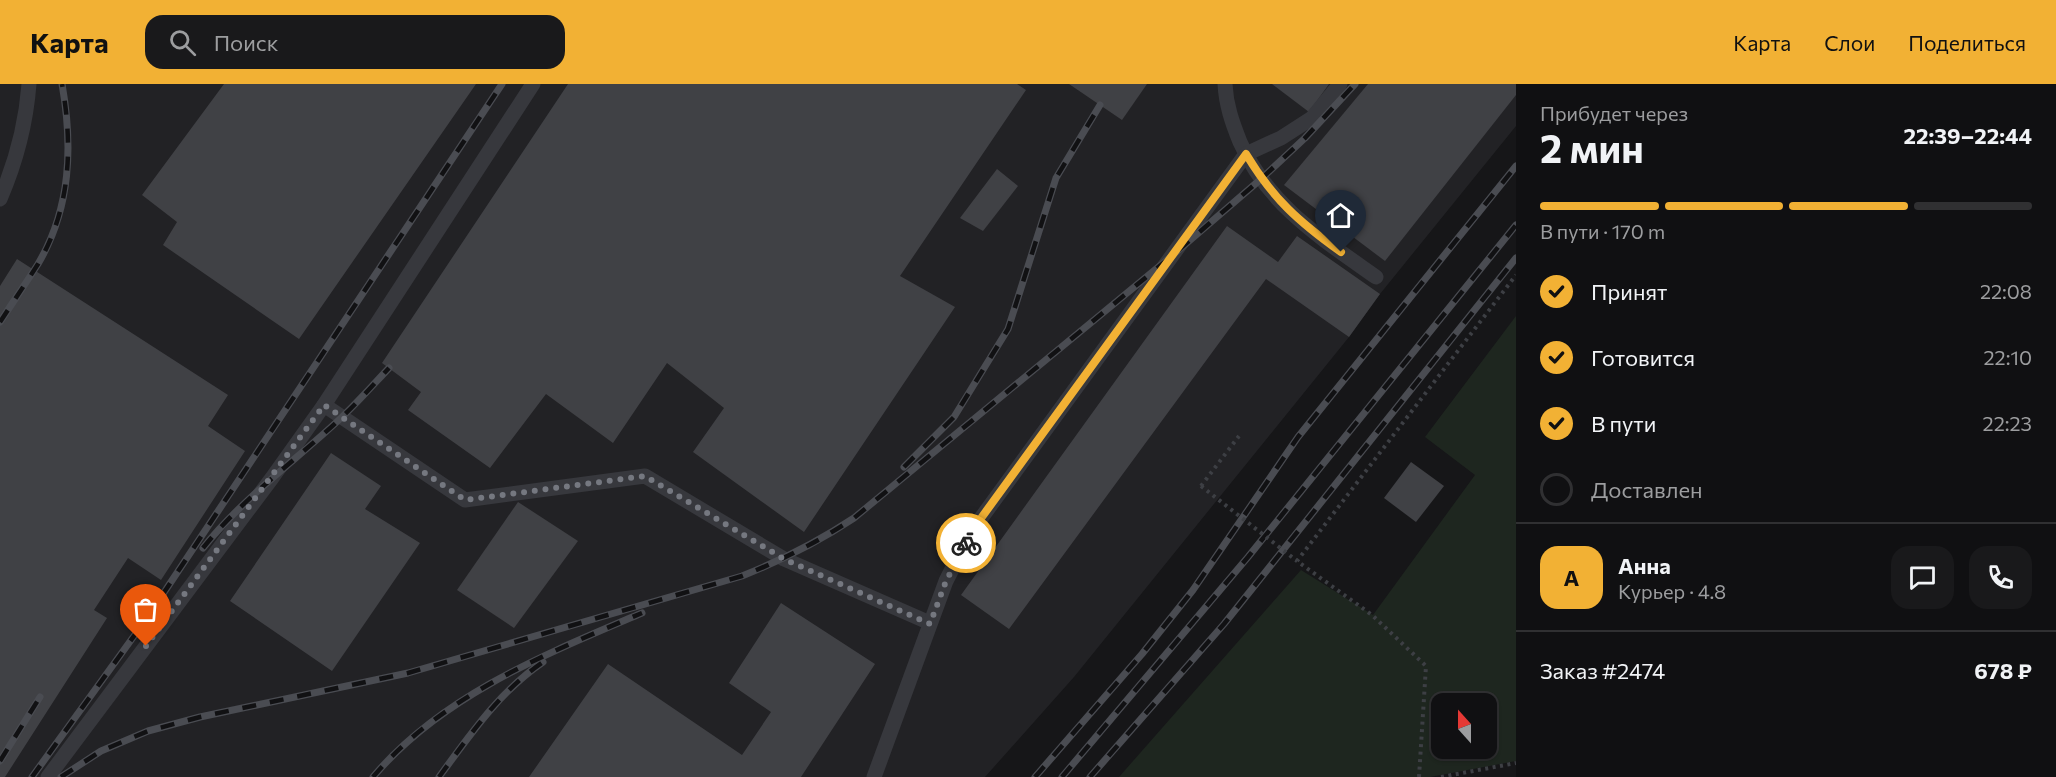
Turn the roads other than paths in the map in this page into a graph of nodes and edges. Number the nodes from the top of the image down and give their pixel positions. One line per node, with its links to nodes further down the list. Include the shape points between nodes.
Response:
1 (29, 84): 6 (lane, via 23,129)
2 (532, 84): 8 (lane)
3 (1225, 84): 5 (lane, via 1233,126)
4 (1340, 84): 5 (lane, via 1312,118)
5 (1246, 154): 7 (lane, via 1272,194 1299,221); 9 (lane, via 971,532)
6 (0, 199)
7 (1376, 277)
8 (324, 405): 9 (lane, via 465,500 645,476 784,559); 10 (lane)
9 (930, 624): 11 (lane)
10 (48, 777)
11 (874, 777)

